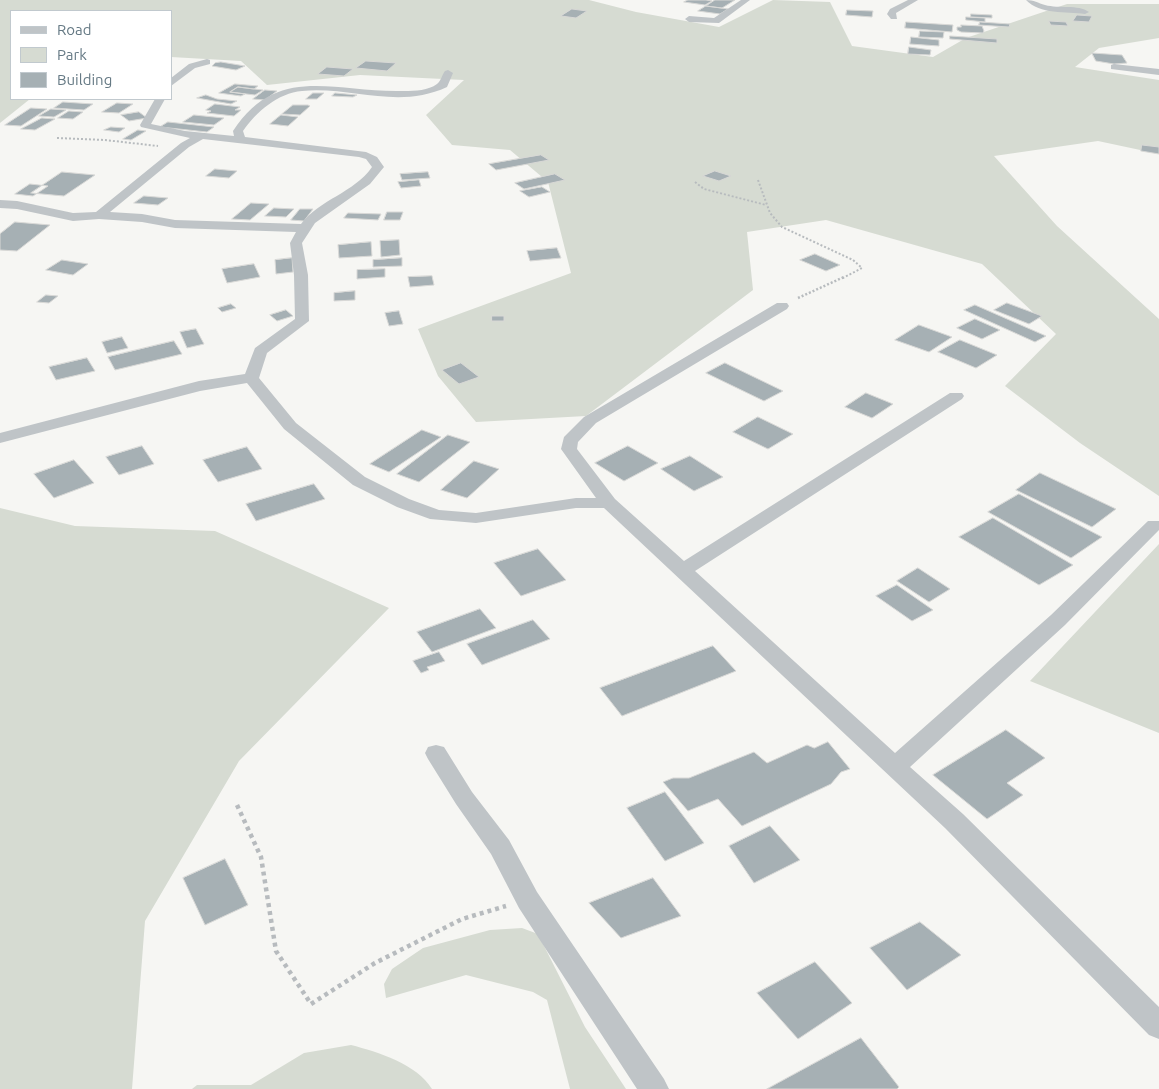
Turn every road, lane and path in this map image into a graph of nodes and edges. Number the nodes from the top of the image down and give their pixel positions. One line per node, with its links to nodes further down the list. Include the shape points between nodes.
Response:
1 (746, 0): 6 (street, via 716,21)
2 (914, 0): 5 (street, via 893,11)
3 (1030, 0): 4 (street, via 1044,7)
4 (1085, 12)
5 (894, 18)
6 (689, 19)
7 (207, 62): 11 (street, via 192,66)
8 (1114, 67): 9 (street)
9 (1159, 72)
10 (448, 73): 15 (street, via 446,82 439,87 407,95 318,87 297,89 278,96 244,120 238,131)
11 (172, 83)
12 (159, 100): 13 (street, via 145,125)
13 (201, 136): 15 (street); 16 (street)
14 (57, 138): 16 (path)
15 (241, 140): 22 (street, via 350,152 369,155 375,160 378,167 374,176 341,197 310,221)
16 (181, 149): 21 (street)
17 (758, 180): 20 (path)
18 (695, 182): 20 (path, via 704,189)
19 (0, 204): 21 (street, via 73,217)
20 (766, 205): 23 (path, via 782,227 853,260 862,268)
21 (100, 215): 22 (street, via 175,224)
22 (306, 228): 24 (street, via 296,243 301,275 302,321 260,351)
23 (782, 306): 27 (street, via 590,420 570,441 570,449)
24 (251, 378): 26 (street, via 199,386); 27 (street, via 290,426 359,481 436,515 476,518 576,503)
25 (956, 396): 29 (street)
26 (0, 438)
27 (610, 503): 29 (street)
28 (1154, 525): 31 (street, via 1058,620)
29 (684, 570): 31 (street)
30 (436, 754): 33 (street, via 500,847)
31 (895, 767): 34 (street, via 954,821)
32 (237, 805): 33 (path, via 261,857 276,951 311,1004 375,963 462,919)
33 (528, 900): 35 (street)
34 (1159, 1026)
35 (654, 1089)

